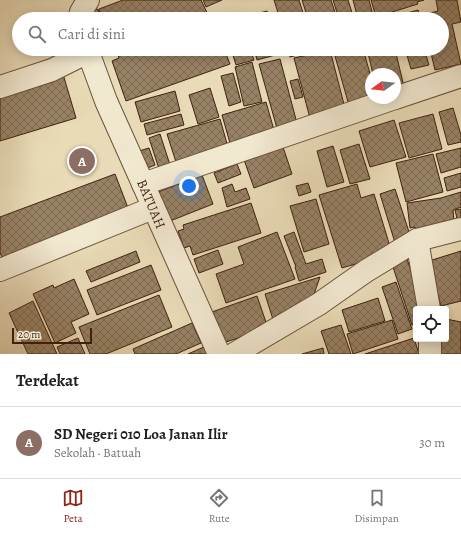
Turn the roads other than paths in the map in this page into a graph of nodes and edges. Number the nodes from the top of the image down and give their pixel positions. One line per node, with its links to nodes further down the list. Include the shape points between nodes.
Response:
1 (88, 0): 2 (street)
2 (81, 12)
3 (76, 56): 6 (street, via 52,70)
4 (89, 56): 9 (street, BATUAH)
5 (461, 76): 7 (street)
6 (0, 86)
7 (401, 96)
8 (377, 104): 9 (street)
9 (143, 184): 10 (street, BATUAH)
10 (153, 208): 13 (street); 16 (street, BATUAH)
11 (461, 229): 12 (street)
12 (417, 240): 14 (street); 17 (street, via 319,304)
13 (0, 270)
14 (428, 306)
15 (430, 342): 18 (street)
16 (219, 354)
17 (234, 354)
18 (430, 354)

